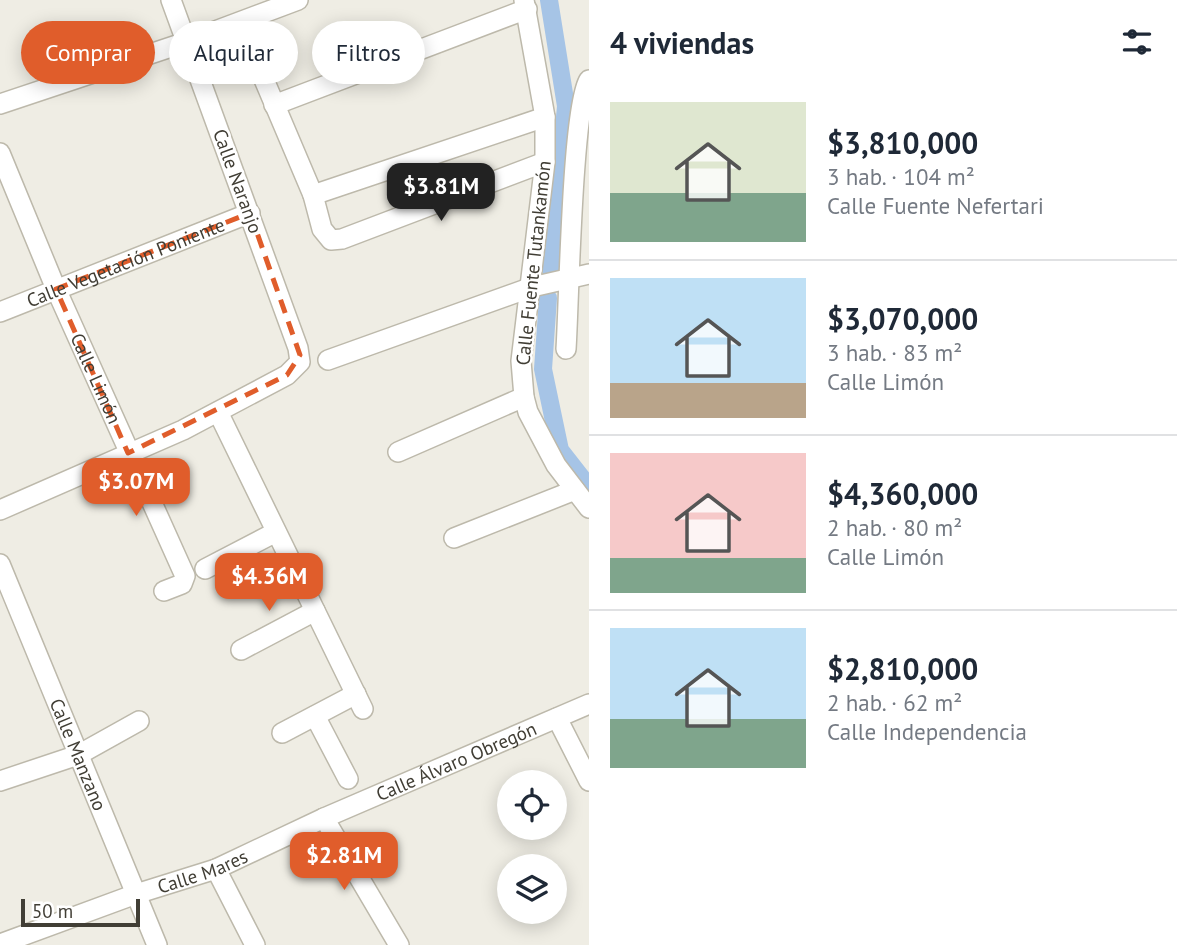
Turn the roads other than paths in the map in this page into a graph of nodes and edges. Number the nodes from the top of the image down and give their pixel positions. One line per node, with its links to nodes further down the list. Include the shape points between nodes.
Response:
1 (171, 0): 4 (street, Calle Naranjo)
2 (299, 0): 5 (street)
3 (525, 4): 11 (street); 12 (street, Calle Fuente Tutankamón)
4 (178, 21)
5 (242, 21)
6 (169, 48): 10 (street)
7 (589, 80): 17 (street, via 583,91 577,149)
8 (202, 84): 16 (street, Calle Naranjo)
9 (266, 84): 11 (street)
10 (0, 104)
11 (274, 105): 15 (street)
12 (545, 117): 14 (street, Calle Fuente Tutankamón); 15 (street)
13 (0, 153): 19 (street, Calle Limón)
14 (545, 162): 15 (street, via 342,239 331,240 322,229); 18 (street, Calle Fuente Tutankamón)
15 (313, 195)
16 (250, 213): 19 (street, Calle Vegetación Poniente); 24 (street, Calle Naranjo, via 300,362 288,376)
17 (580, 276): 18 (street); 21 (street)
18 (532, 287): 22 (street); 23 (street, Calle Fuente Tutankamón, via 521,360)
19 (56, 289): 20 (street, Calle Vegetación Poniente); 28 (street, Calle Limón)
20 (0, 312)
21 (566, 349)
22 (328, 360)
23 (524, 397): 27 (street); 29 (street, Calle Fuente Tutankamón, via 542,442)
24 (218, 412): 25 (street); 26 (street)
25 (183, 430): 26 (street); 28 (street)
26 (228, 433): 32 (street)
27 (398, 452)
28 (128, 453): 31 (street); 36 (street, Calle Limón, via 185,576 183,584)
29 (575, 490): 30 (street, Calle Fuente Tutankamón); 33 (street)
30 (589, 509)
31 (0, 510)
32 (276, 532): 35 (street); 38 (street)
33 (454, 538)
34 (0, 564): 37 (street, Calle Manzano)
35 (205, 569)
36 (164, 592)
37 (19, 611): 39 (street); 46 (street, Calle Manzano)
38 (315, 611): 40 (street); 42 (street, via 360,702)
39 (0, 618)
40 (241, 650)
41 (589, 704): 43 (street, Calle Álvaro Obregón)
42 (314, 716): 45 (street); 47 (street)
43 (557, 718): 49 (street); 50 (street, Calle Álvaro Obregón)
44 (139, 721): 46 (street)
45 (282, 733)
46 (78, 755): 48 (street); 52 (street, Calle Manzano)
47 (348, 779)
48 (0, 781)
49 (589, 781)
50 (324, 818): 51 (street, Calle Mares); 56 (street)
51 (216, 869): 52 (street, Calle Mares); 55 (street)
52 (136, 894): 53 (street, Calle Mares); 54 (street, Calle Manzano)
53 (0, 944)
54 (157, 945)
55 (255, 945)
56 (399, 945)

